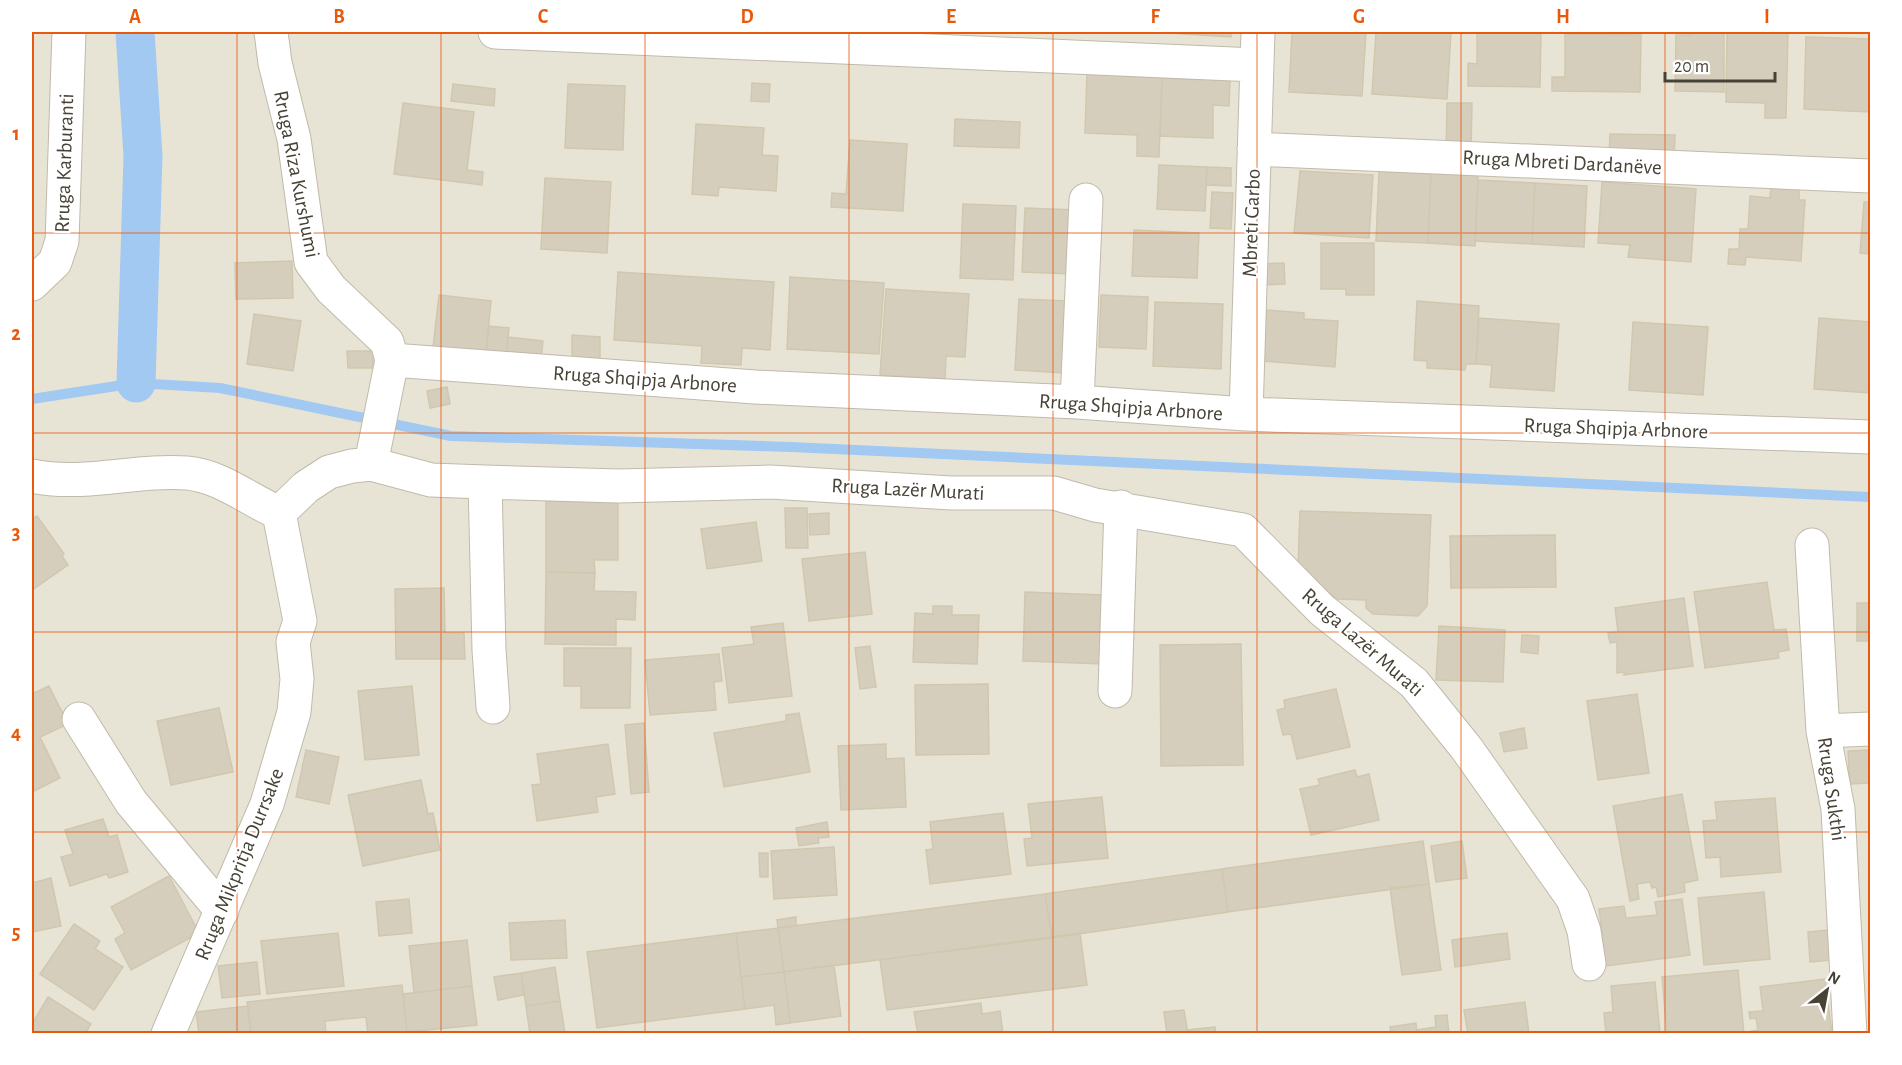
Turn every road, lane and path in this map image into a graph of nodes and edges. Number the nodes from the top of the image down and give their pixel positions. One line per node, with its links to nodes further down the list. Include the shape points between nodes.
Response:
1 (69, 32): 9 (street, Rruga Karburanti, via 62,241 55,262)
2 (271, 32): 10 (street, Rruga Riza Kurshumi, via 294,139 311,262 331,289 387,342)
3 (495, 32): 5 (street)
4 (1258, 32): 5 (street, Mbreti Garbo)
5 (1256, 65): 6 (street, Mbreti Garbo)
6 (1254, 149): 7 (street, Rruga Mbreti Dardanëve); 12 (street, Mbreti Garbo)
7 (1870, 176)
8 (1086, 200): 11 (street)
9 (32, 284)
10 (392, 360): 11 (street, Rruga Shqipja Arbnore, via 755,387); 14 (street)
11 (1077, 402): 12 (street, Rruga Shqipja Arbnore)
12 (1246, 414): 13 (street, Rruga Shqipja Arbnore)
13 (1870, 437)
14 (373, 451): 16 (street, Rruga Lazër Murati, via 431,480); 18 (street, Rruga Lazër Murati, via 352,466 329,472)
15 (32, 476): 18 (street, via 102,480 151,473 198,475)
16 (485, 482): 17 (street, Rruga Lazër Murati, via 618,486 770,482 951,493 1054,493 1095,505); 21 (street)
17 (1121, 507): 20 (street); 26 (street, Rruga Lazër Murati, via 1243,530 1322,610 1414,683 1467,749 1569,892 1584,931)
18 (279, 513): 25 (street, Rruga Mikpritja Durrsake, via 300,621 293,642 297,679 294,712 267,804)
19 (1812, 545): 24 (street, Rruga Sukthi)
20 (1115, 691)
21 (493, 707)
22 (80, 719): 25 (street, via 131,802)
23 (1870, 729): 24 (street)
24 (1824, 731): 28 (street, Rruga Sukthi, via 1838,809)
25 (222, 911): 27 (street, Rruga Mikpritja Durrsake)
26 (1589, 964)
27 (168, 1034)
28 (1850, 1034)

